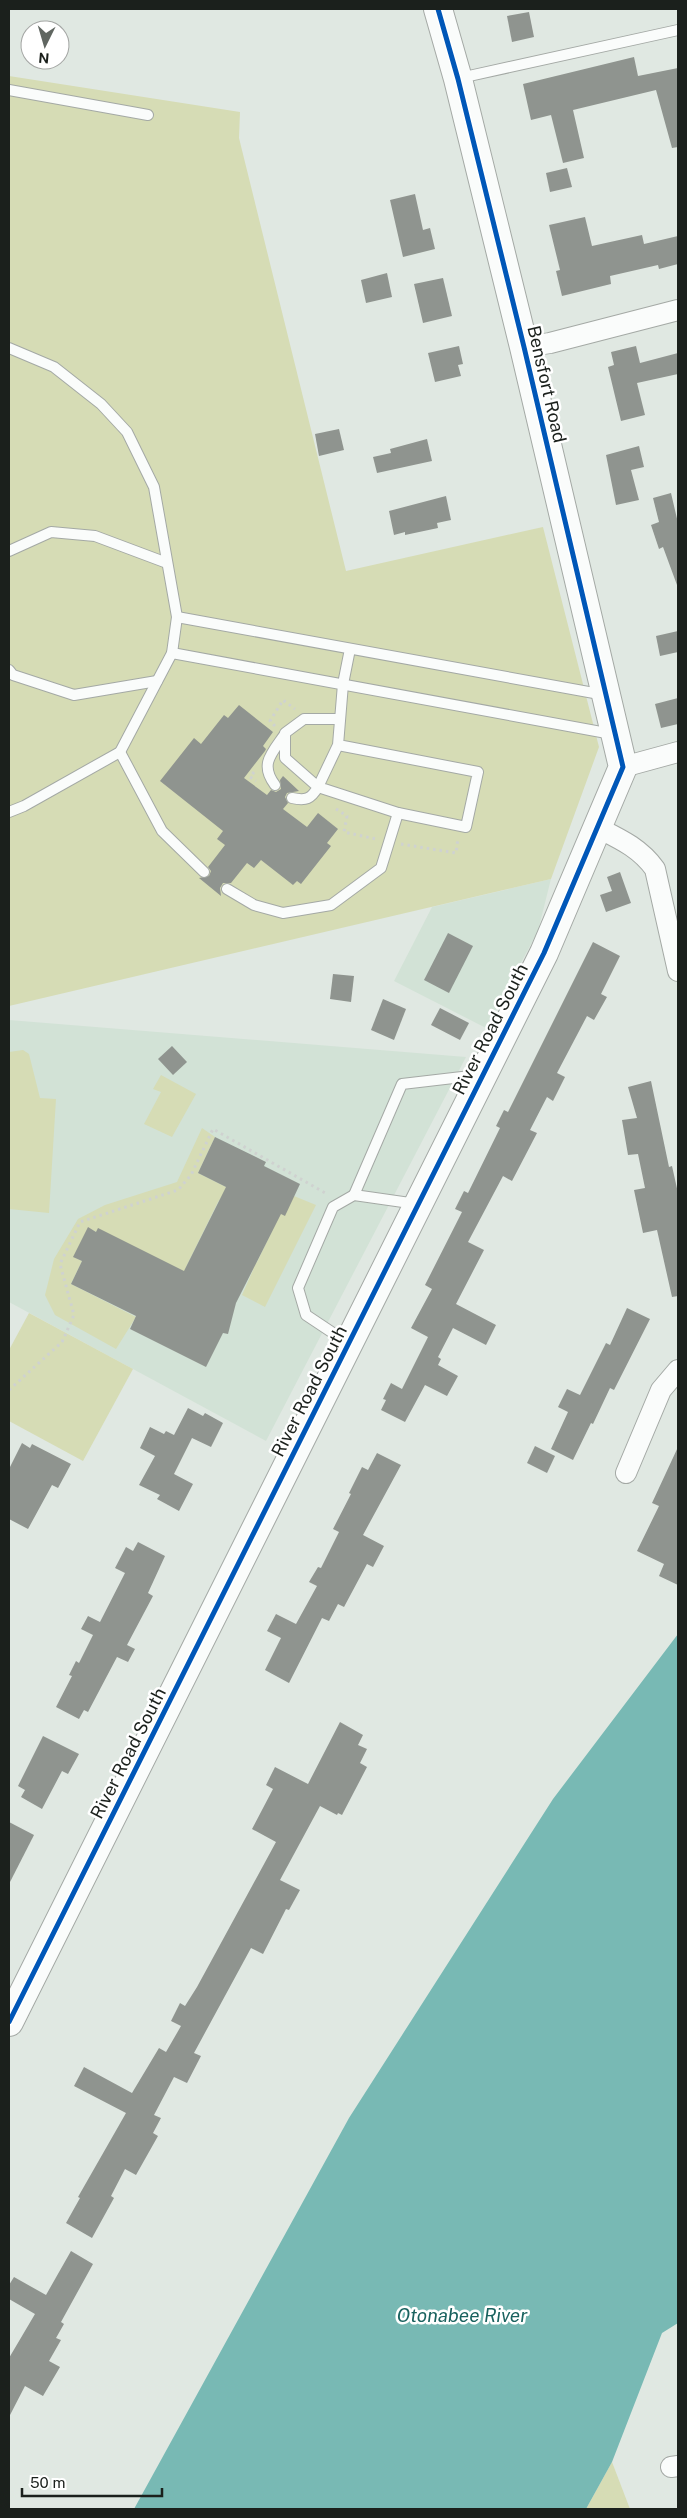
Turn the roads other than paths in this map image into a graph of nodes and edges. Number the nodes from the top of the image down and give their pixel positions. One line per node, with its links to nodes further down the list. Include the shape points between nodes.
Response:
1 (438, 9): 3 (street, Bensfort Road)
2 (678, 30): 3 (lane)
3 (458, 79): 7 (street, Bensfort Road)
4 (9, 90): 5 (lane)
5 (148, 115)
6 (678, 310): 7 (street)
7 (524, 347): 17 (street, Bensfort Road)
8 (9, 348): 10 (lane, via 54,367 100,404 127,432 154,488)
9 (9, 551): 10 (lane, via 51,532 95,536)
10 (167, 563): 11 (lane)
11 (177, 618): 12 (lane); 13 (lane)
12 (350, 649): 16 (lane); 17 (lane)
13 (172, 653): 15 (lane); 16 (lane)
14 (9, 670): 15 (lane, via 13,675 74,695)
15 (157, 681): 22 (lane)
16 (343, 684): 18 (lane); 20 (lane)
17 (606, 695): 20 (street, Bensfort Road)
18 (340, 719): 19 (lane, via 304,718); 21 (lane)
19 (285, 733): 25 (lane, via 266,763 268,776); 26 (lane, via 285,758)
20 (615, 734): 24 (street, Bensfort Road)
21 (338, 745): 26 (lane); 29 (lane, via 478,772 466,827)
22 (120, 752): 28 (lane); 31 (lane, via 162,831)
23 (678, 752): 24 (street)
24 (624, 767): 30 (street, River Road South)
25 (275, 785)
26 (318, 787): 27 (lane, via 312,797 304,801); 29 (lane)
27 (292, 798)
28 (9, 812)
29 (398, 813): 32 (lane, via 381,868 330,905 282,913 254,905)
30 (598, 828): 33 (street, via 635,847 655,869); 34 (street, River Road South, via 544,952)
31 (204, 872)
32 (227, 889)
33 (678, 971)
34 (483, 1074): 35 (lane, via 402,1084); 36 (street, River Road South)
35 (354, 1195): 36 (lane); 37 (lane, via 333,1207 298,1288 306,1316)
36 (418, 1204): 37 (street, River Road South)
37 (348, 1344): 40 (street, River Road South)
38 (678, 1370): 39 (street, via 661,1390)
39 (626, 1473)
40 (9, 2022)

